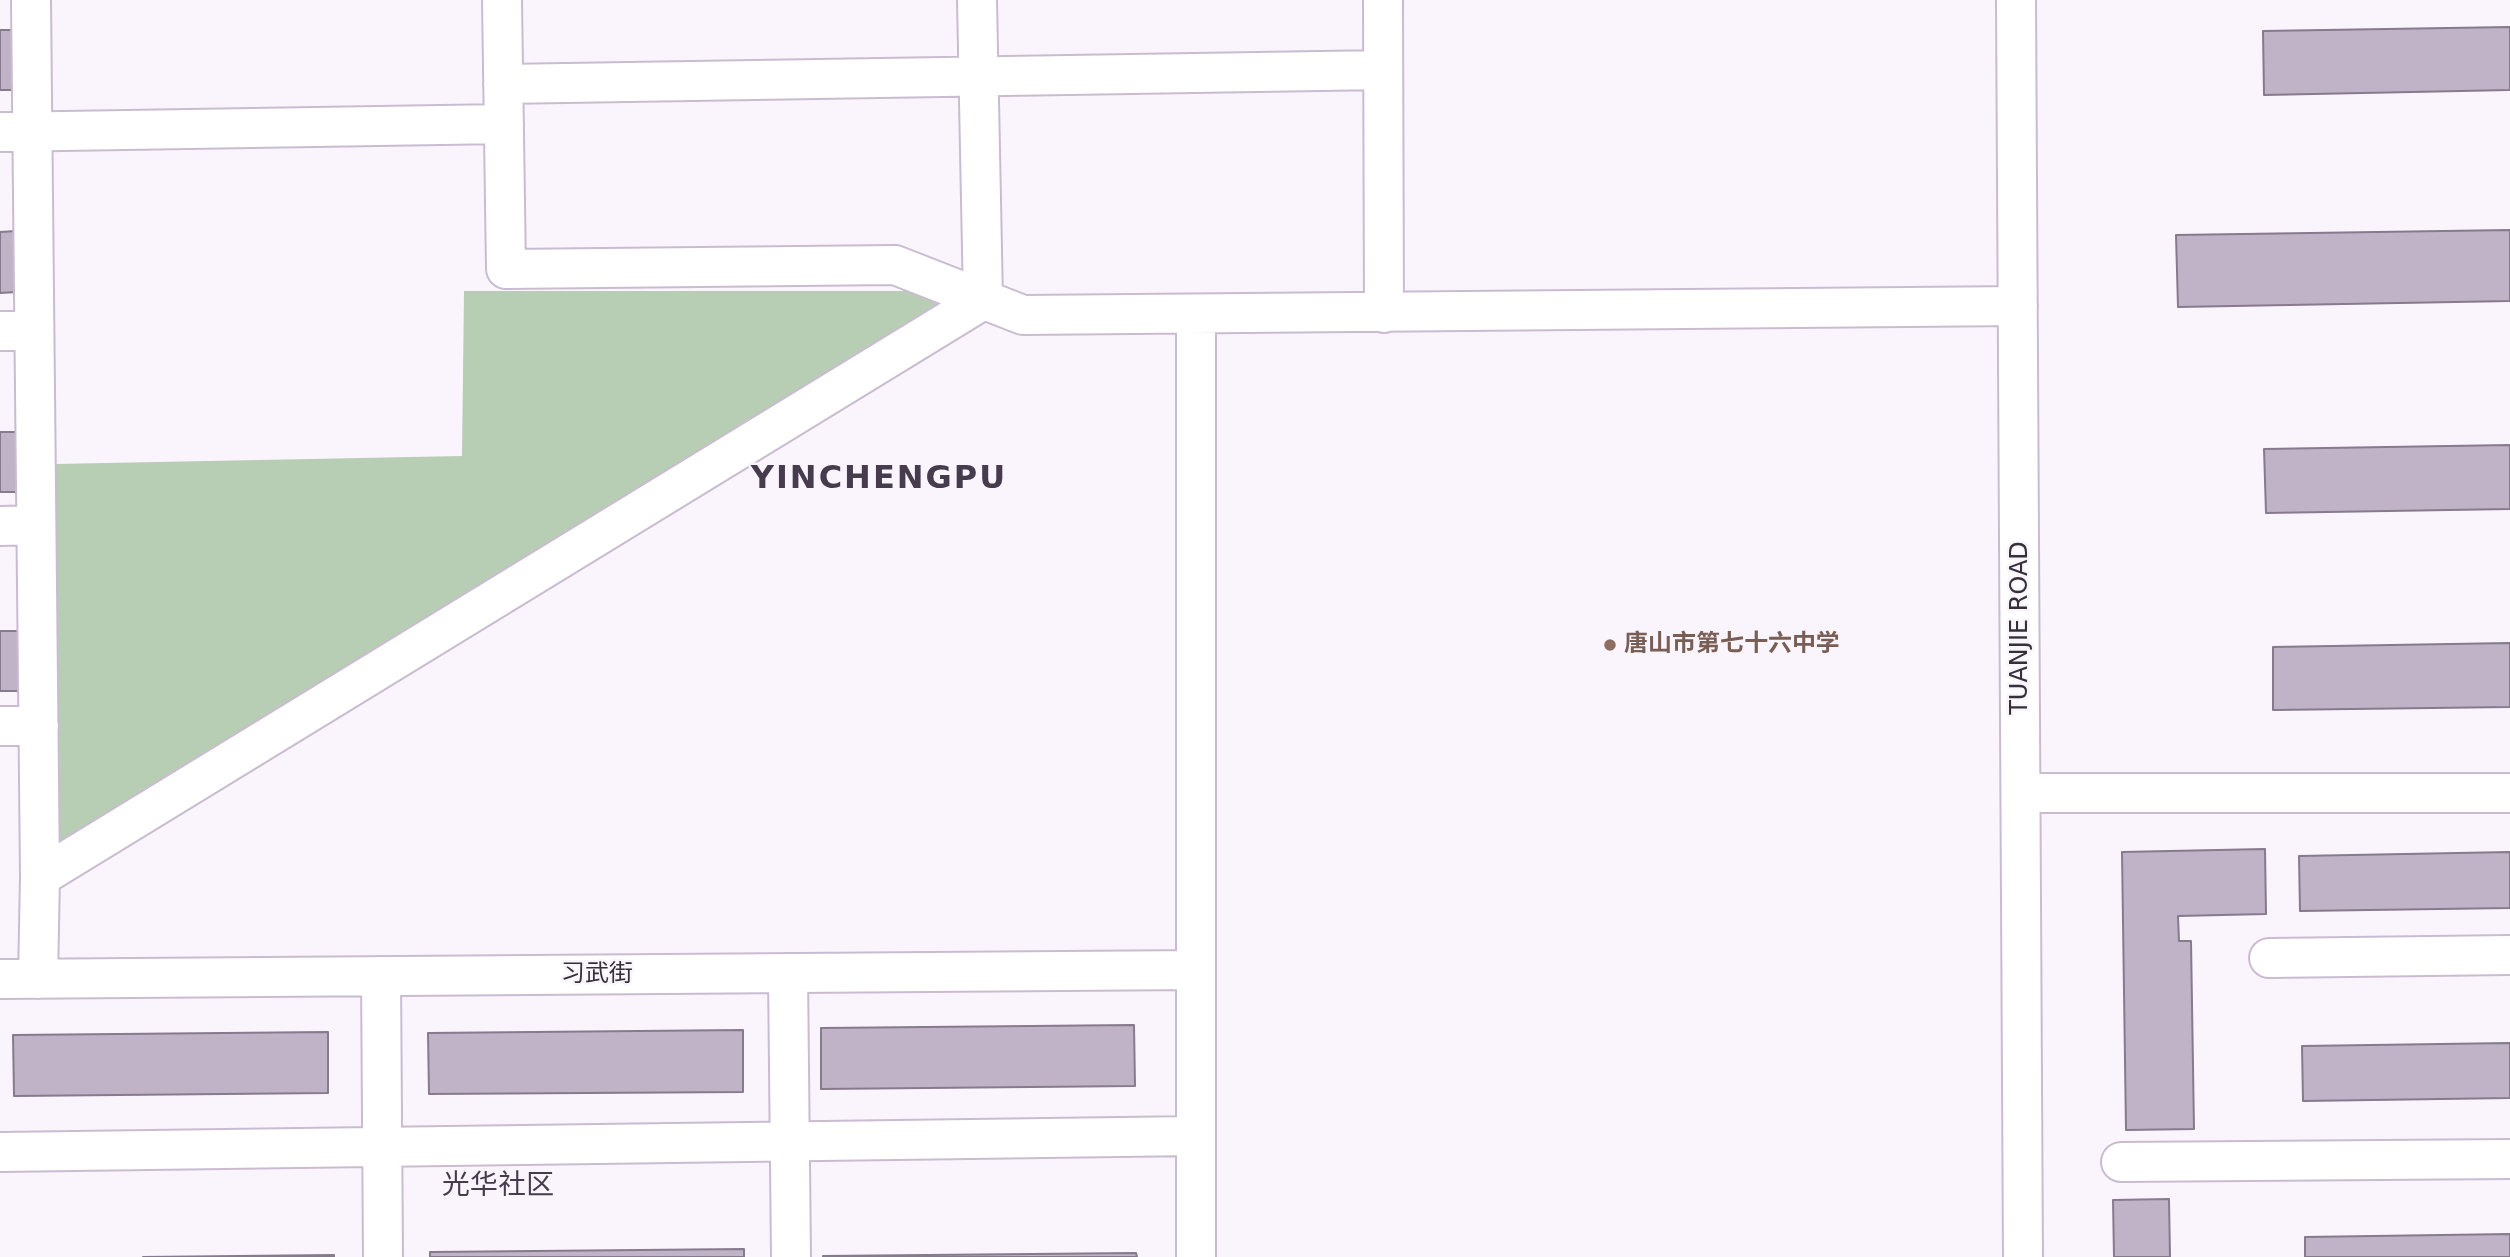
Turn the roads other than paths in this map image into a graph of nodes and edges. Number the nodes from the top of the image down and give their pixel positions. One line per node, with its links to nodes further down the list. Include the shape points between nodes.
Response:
1 (31, 0): 10 (street)
2 (502, 0): 8 (street)
3 (976, 0): 7 (street)
4 (1383, 0): 6 (street)
5 (2016, 0): 12 (street, TUANJIE ROAD)
6 (1383, 70): 7 (street); 13 (street)
7 (978, 75): 8 (street); 11 (street)
8 (503, 84): 9 (street)
9 (504, 124): 10 (street); 11 (street, via 506,269 895,265)
10 (16, 132): 15 (street)
11 (983, 300): 14 (street, via 1023,315); 21 (street)
12 (2018, 306): 13 (street); 19 (street, TUANJIE ROAD)
13 (1384, 313): 14 (street)
14 (1196, 314): 24 (street)
15 (17, 331): 16 (street)
16 (18, 525): 18 (street)
17 (0, 726): 18 (street)
18 (39, 726): 21 (street)
19 (2022, 793): 20 (street); 38 (street, TUANJIE ROAD)
20 (2510, 793)
21 (40, 877): 28 (street)
22 (2510, 955): 23 (street)
23 (2269, 958)
24 (1195, 970): 25 (street, 习武街); 29 (street)
25 (788, 973): 26 (street, 习武街); 30 (street)
26 (381, 976): 28 (street, 习武街); 31 (street)
27 (0, 979): 28 (street, 习武街)
28 (38, 979)
29 (1195, 1136): 30 (street); 37 (street)
30 (790, 1142): 31 (street); 36 (street)
31 (382, 1147): 32 (street); 35 (street)
32 (0, 1153)
33 (2510, 1159): 34 (street)
34 (2121, 1162)
35 (383, 1257)
36 (791, 1257)
37 (1195, 1257)
38 (2023, 1257)

